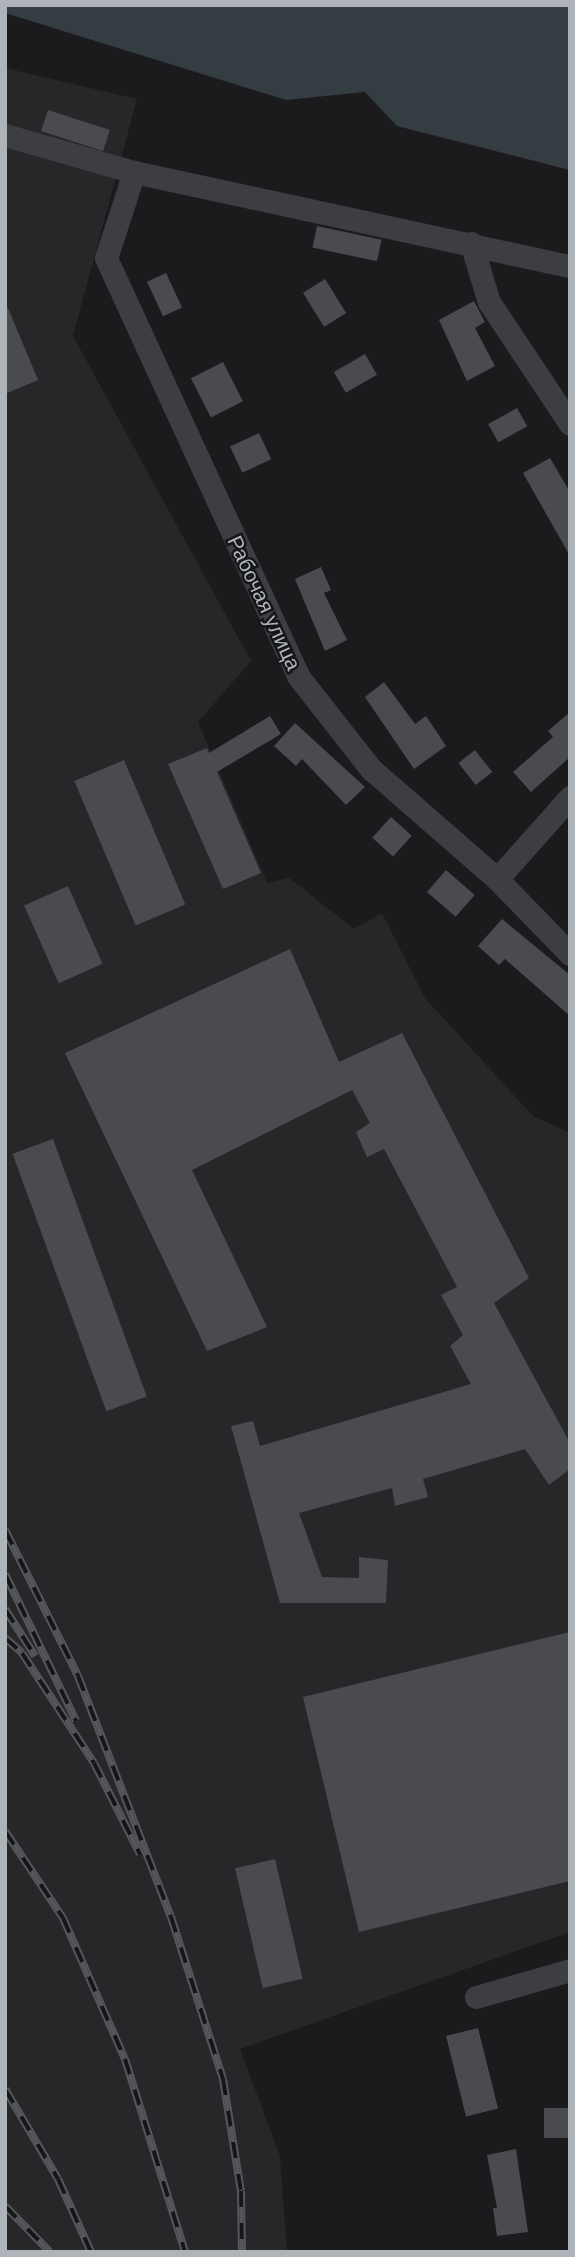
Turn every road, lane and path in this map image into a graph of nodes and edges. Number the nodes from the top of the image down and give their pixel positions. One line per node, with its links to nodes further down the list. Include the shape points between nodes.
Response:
1 (5, 135): 2 (street)
2 (134, 172): 3 (street); 7 (street, Рабочая улица, via 106,258 298,676 371,769)
3 (471, 243): 4 (street); 5 (street, via 489,302)
4 (570, 266)
5 (570, 424)
6 (570, 797): 7 (street)
7 (497, 879): 8 (street, Рабочая улица)
8 (570, 954)
9 (570, 1970): 10 (street)
10 (476, 1997)

